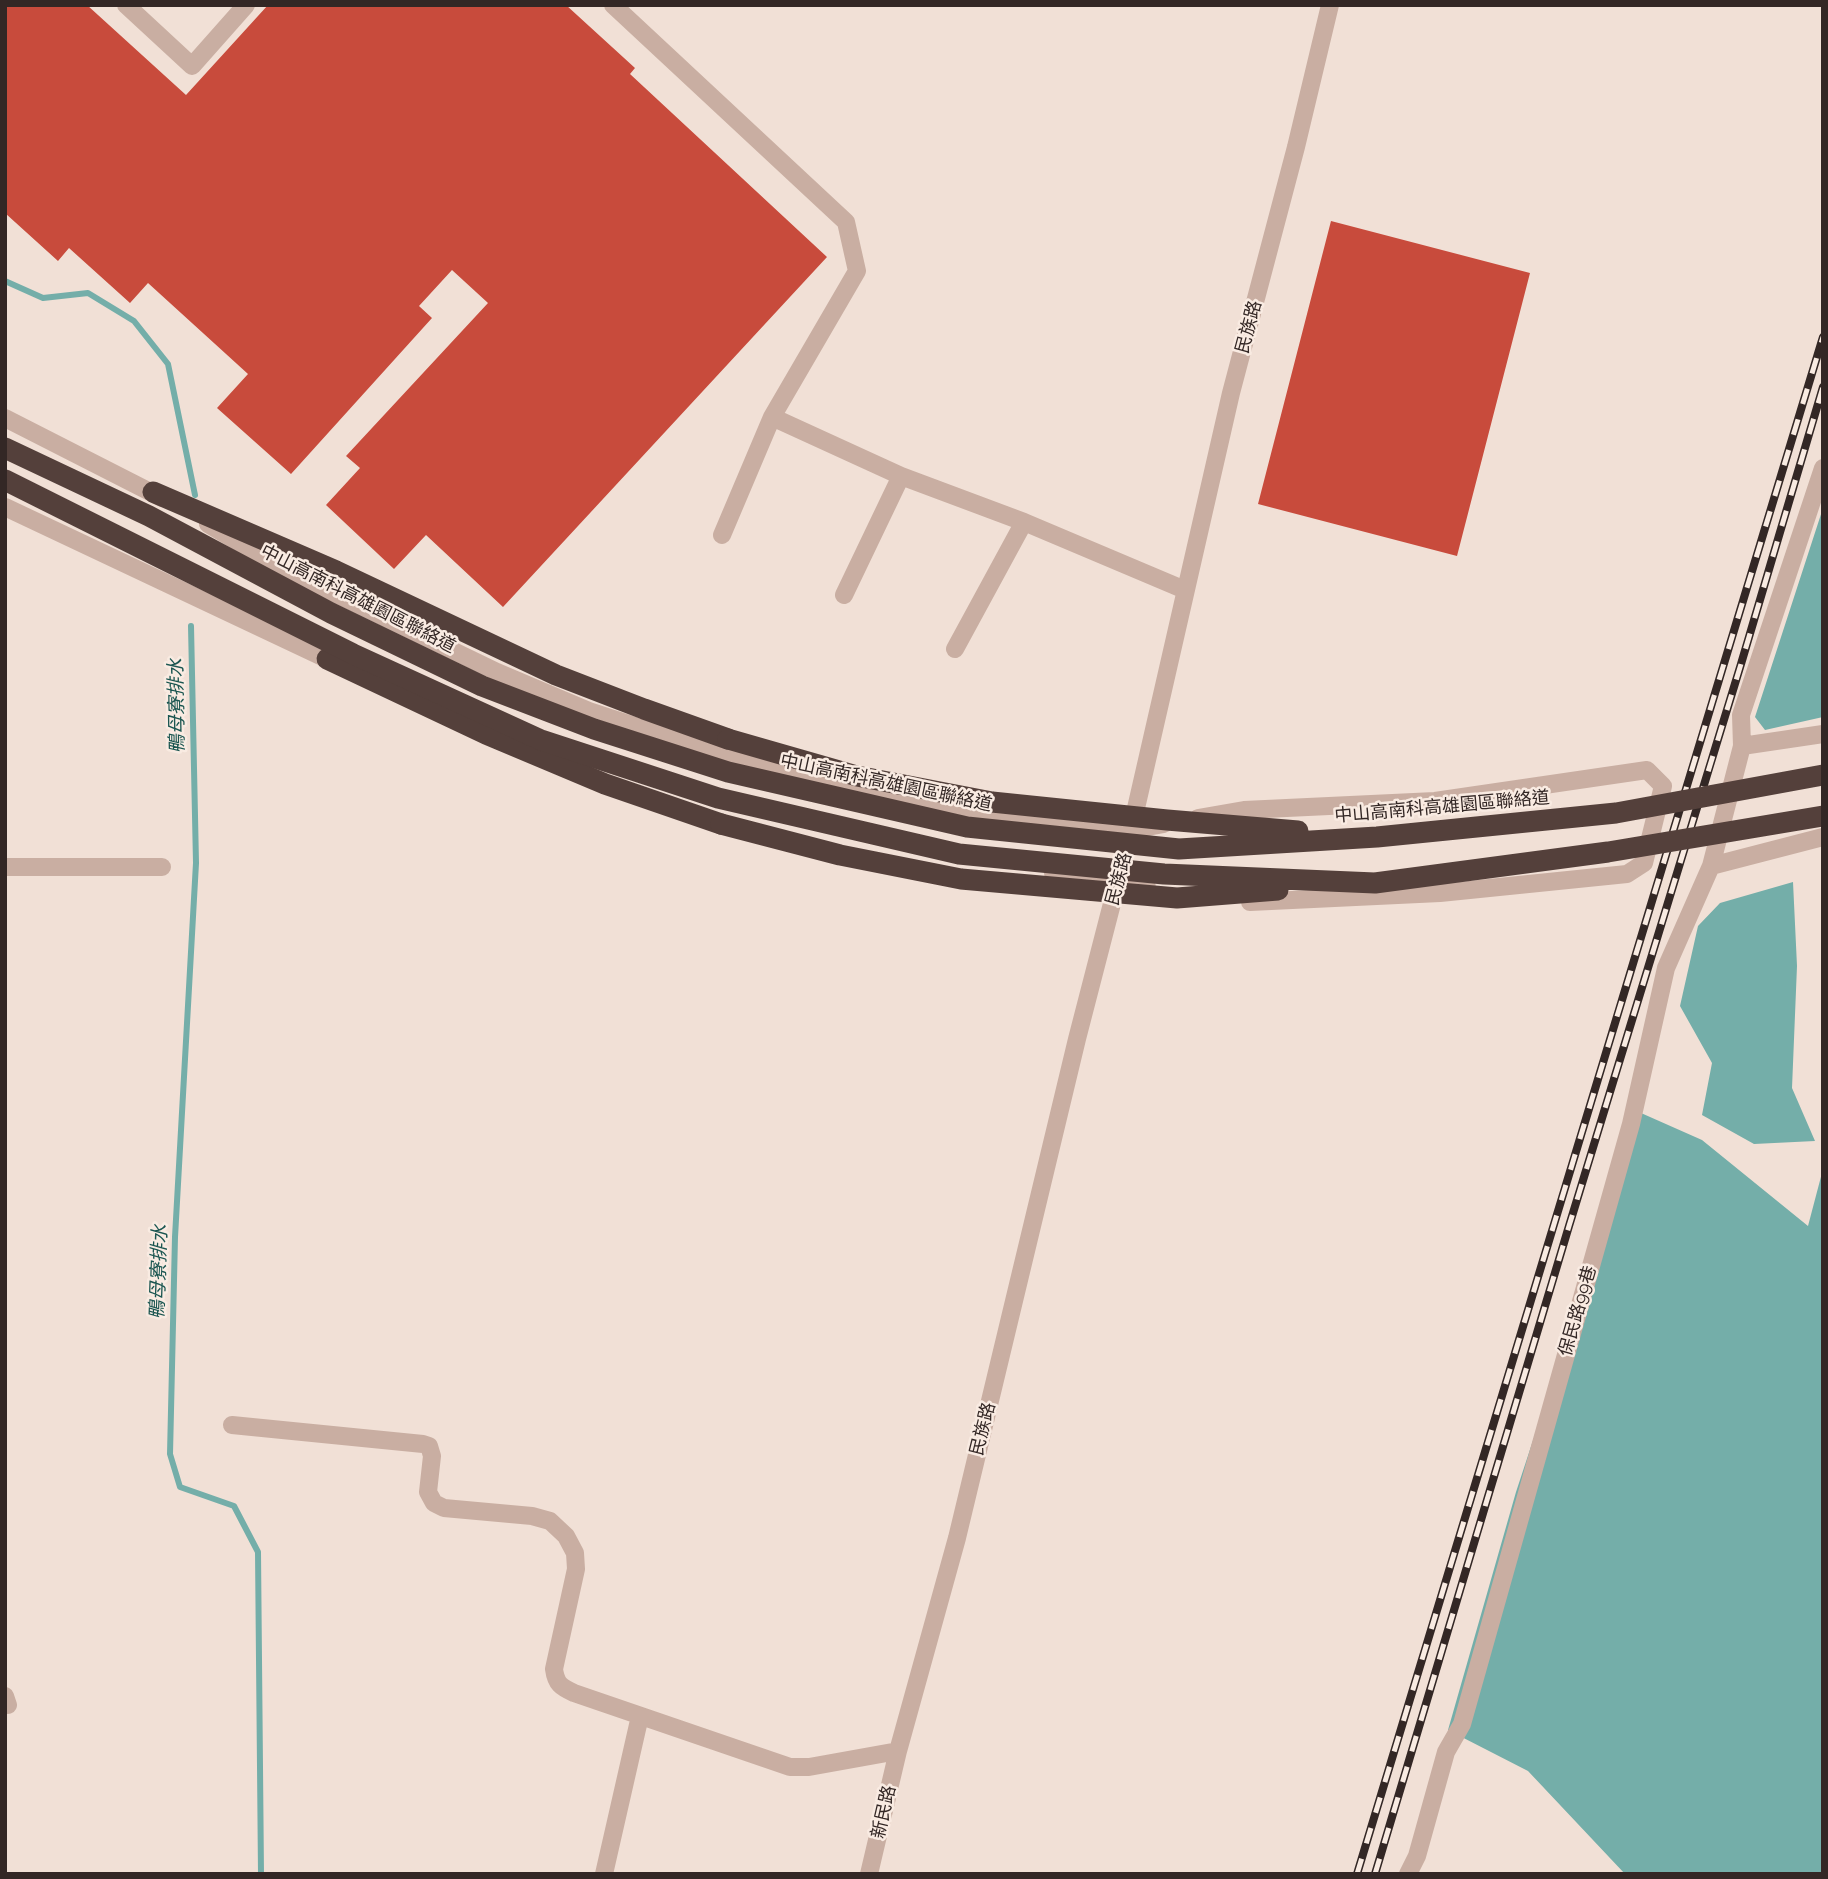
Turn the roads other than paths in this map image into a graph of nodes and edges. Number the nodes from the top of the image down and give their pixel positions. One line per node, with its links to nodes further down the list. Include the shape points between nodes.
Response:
1 (125, 5): 2 (street, via 192,66)
2 (246, 5)
3 (613, 5): 5 (street, via 846,222 858,271)
4 (1330, 5): 15 (street, 民族路)
5 (772, 417): 9 (street); 14 (street)
6 (5, 418): 11 (street)
7 (5, 448): 24 (highway, 中山高南科高雄園區聯絡道, bridge, via 482,686 594,729 728,772 967,827 1179,849)
8 (1823, 468): 20 (street, 保民路99巷, via 1741,715)
9 (901, 477): 13 (street); 16 (street)
10 (5, 480): 30 (highway, bridge, via 353,654 541,740 718,798 959,853 1164,874)
11 (153, 492): 23 (street, via 282,568 589,711 820,779 986,815); 24 (highway, bridge, via 336,571 556,675 728,739 857,776 992,802)
12 (5, 507): 18 (street)
13 (1024, 522): 15 (street); 17 (street)
14 (722, 534)
15 (1185, 590): 23 (street, 民族路)
16 (844, 595)
17 (955, 649)
18 (327, 659): 29 (street, via 407,684 573,753 742,814 920,855); 30 (highway, bridge, via 606,784 721,824 839,855 961,879 1177,898)
19 (1823, 734): 20 (street)
20 (1742, 746): 26 (street, 保民路99巷)
21 (1823, 775): 24 (highway, 中山高南科高雄園區聯絡道, bridge, via 1616,813)
22 (1823, 816): 30 (highway, bridge, via 1608,852)
23 (1131, 830): 29 (street, 民族路); 29 (street, via 1244,810 1435,801 1647,770 1663,786 1644,863 1627,874 1440,893 1233,903)
24 (1377, 837)
25 (1823, 837): 26 (street)
26 (1711, 866): 36 (street, 保民路99巷, via 1666,968 1631,1124 1462,1724 1446,1752)
27 (5, 867): 28 (street)
28 (162, 867)
29 (1118, 882): 33 (street, 民族路, via 957,1538)
30 (1375, 883)
31 (232, 1425): 32 (street, via 423,1444 429,1446 432,1456 428,1492 434,1503 550,1521 566,1535 575,1553 576,1569 555,1679 574,1693)
32 (640, 1716): 33 (street, via 790,1767); 34 (street)
33 (898, 1751): 35 (street, 新民路)
34 (604, 1874)
35 (870, 1874)
36 (1408, 1874)

